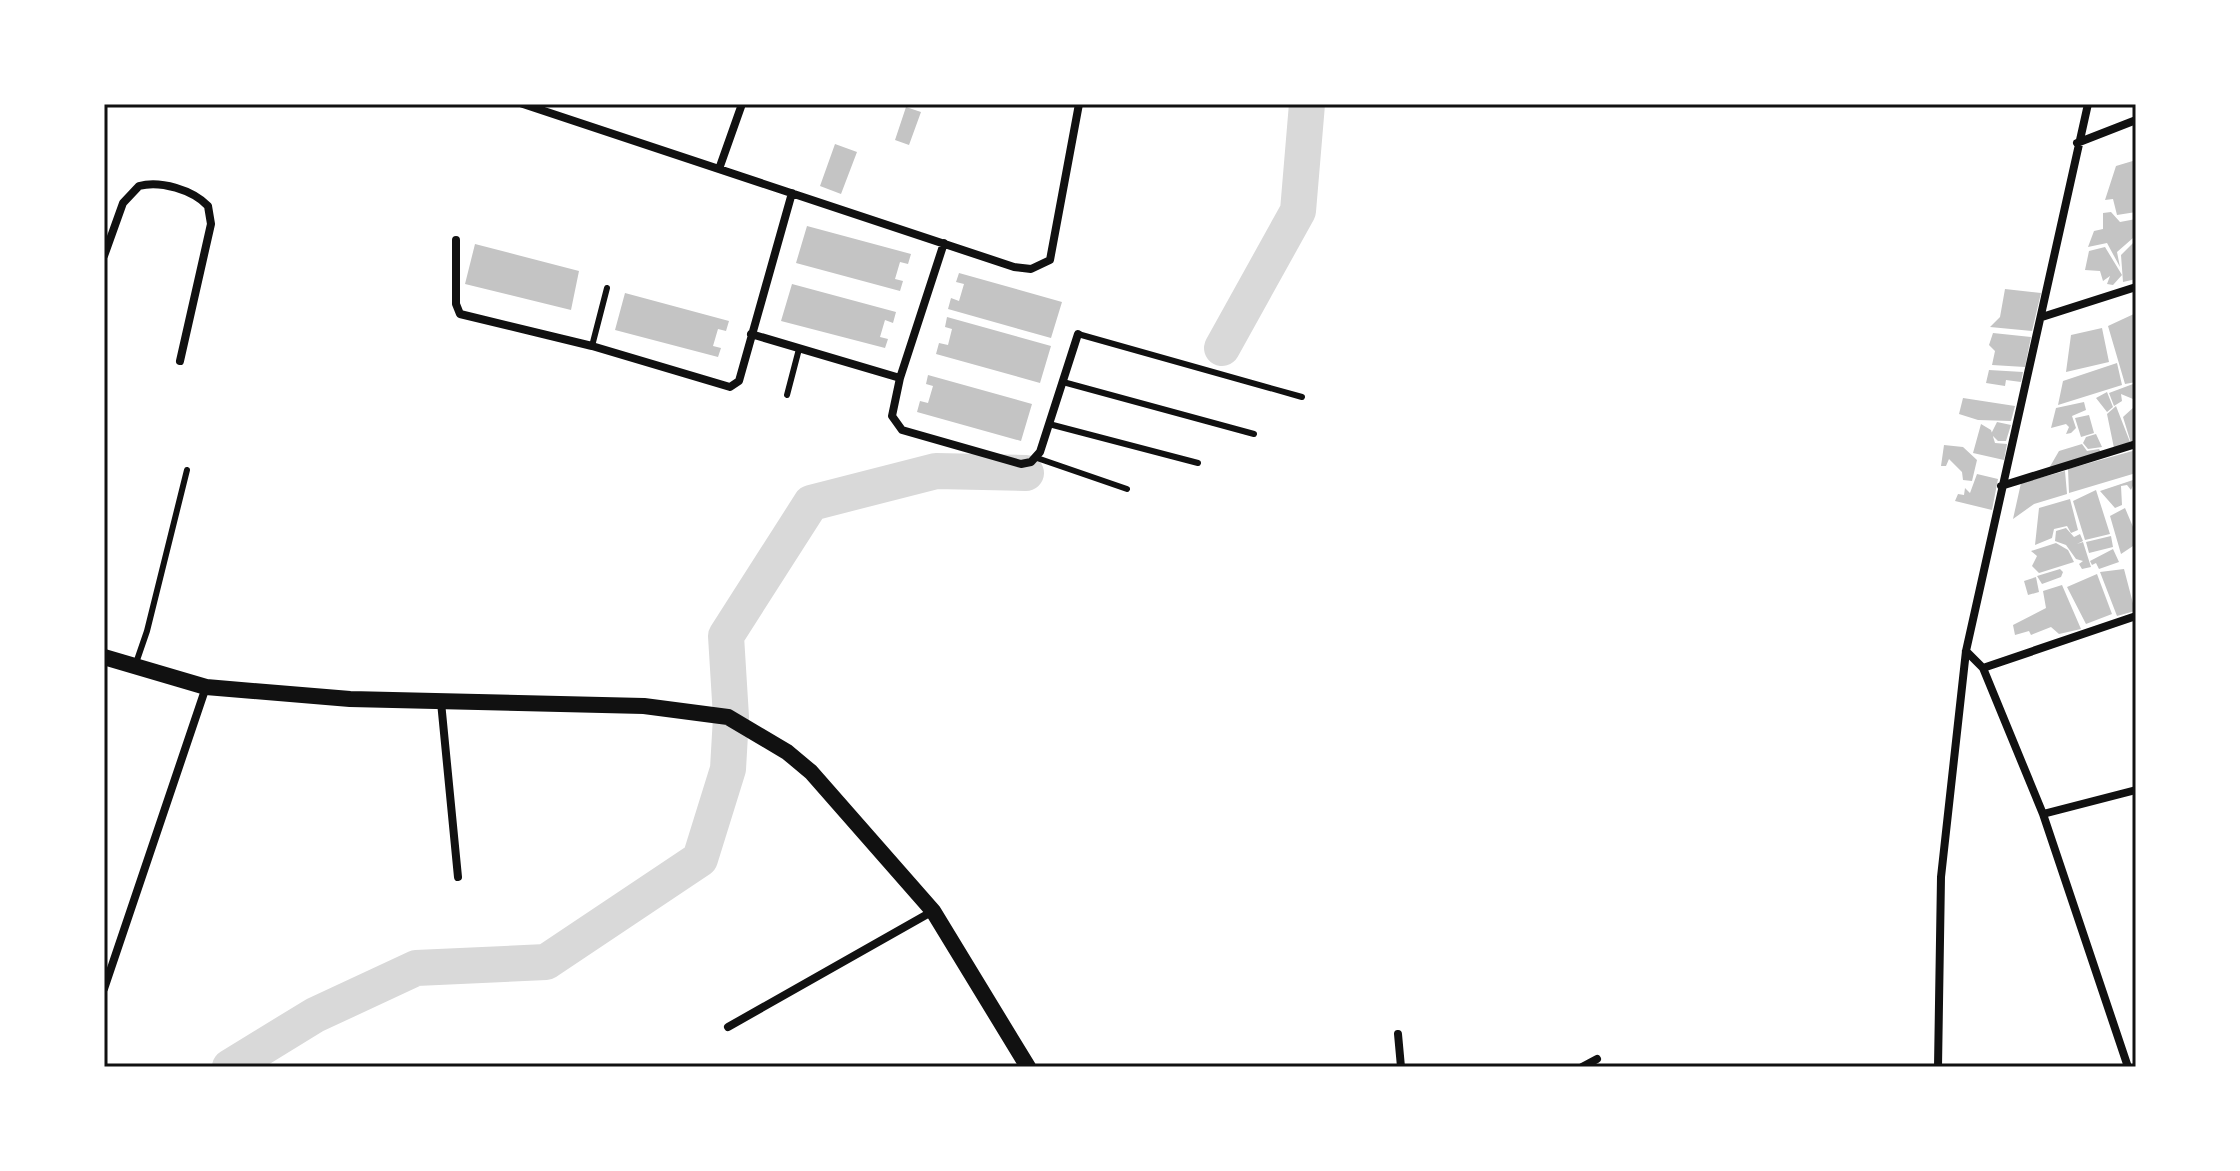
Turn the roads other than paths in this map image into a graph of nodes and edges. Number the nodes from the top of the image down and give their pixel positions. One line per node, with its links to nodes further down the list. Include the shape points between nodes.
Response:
1 (523, 104): 7 (street)
2 (742, 104): 7 (street)
3 (1079, 104): 10 (street, via 1050,260 1031,269 1014,267)
4 (2088, 104): 6 (street)
5 (2136, 120): 6 (street)
6 (2077, 143): 14 (street)
7 (719, 169): 8 (street)
8 (792, 193): 10 (street); 15 (street)
9 (456, 240): 17 (street, via 460,314)
10 (944, 243): 20 (street)
11 (104, 256): 19 (street, via 123,203 139,186 156,184 193,193 208,206 211,224)
12 (2136, 287): 14 (street)
13 (607, 288): 17 (lane)
14 (2042, 317): 30 (street)
15 (751, 334): 17 (street, via 739,381 726,388); 18 (street)
16 (1078, 334): 21 (street); 23 (lane)
17 (592, 346)
18 (799, 349): 20 (street); 22 (lane)
19 (180, 361)
20 (900, 378): 27 (street, via 892,416 902,430 1021,464)
21 (1063, 382): 24 (street); 25 (lane)
22 (787, 395)
23 (1302, 397)
24 (1049, 424): 27 (street); 28 (lane)
25 (1254, 434)
26 (2136, 444): 30 (street)
27 (1037, 458): 31 (lane)
28 (1198, 463)
29 (187, 470): 35 (lane)
30 (2001, 486): 33 (street)
31 (1127, 489)
32 (2136, 616): 36 (street)
33 (1966, 651): 36 (street); 50 (street, via 1941,877)
34 (104, 657): 35 (main road)
35 (134, 667): 37 (main road)
36 (1983, 668): 40 (street)
37 (206, 687): 38 (main road); 43 (street)
38 (441, 702): 41 (street); 42 (main road, via 644,706 735,720 811,772)
39 (2136, 790): 40 (street)
40 (2043, 814): 51 (street)
41 (458, 877)
42 (933, 911): 44 (street); 47 (main road)
43 (104, 989)
44 (728, 1027)
45 (1398, 1034): 48 (street)
46 (1597, 1059): 49 (street)
47 (1028, 1067)
48 (1401, 1067)
49 (1582, 1067)
50 (1938, 1067)
51 (2128, 1067)

